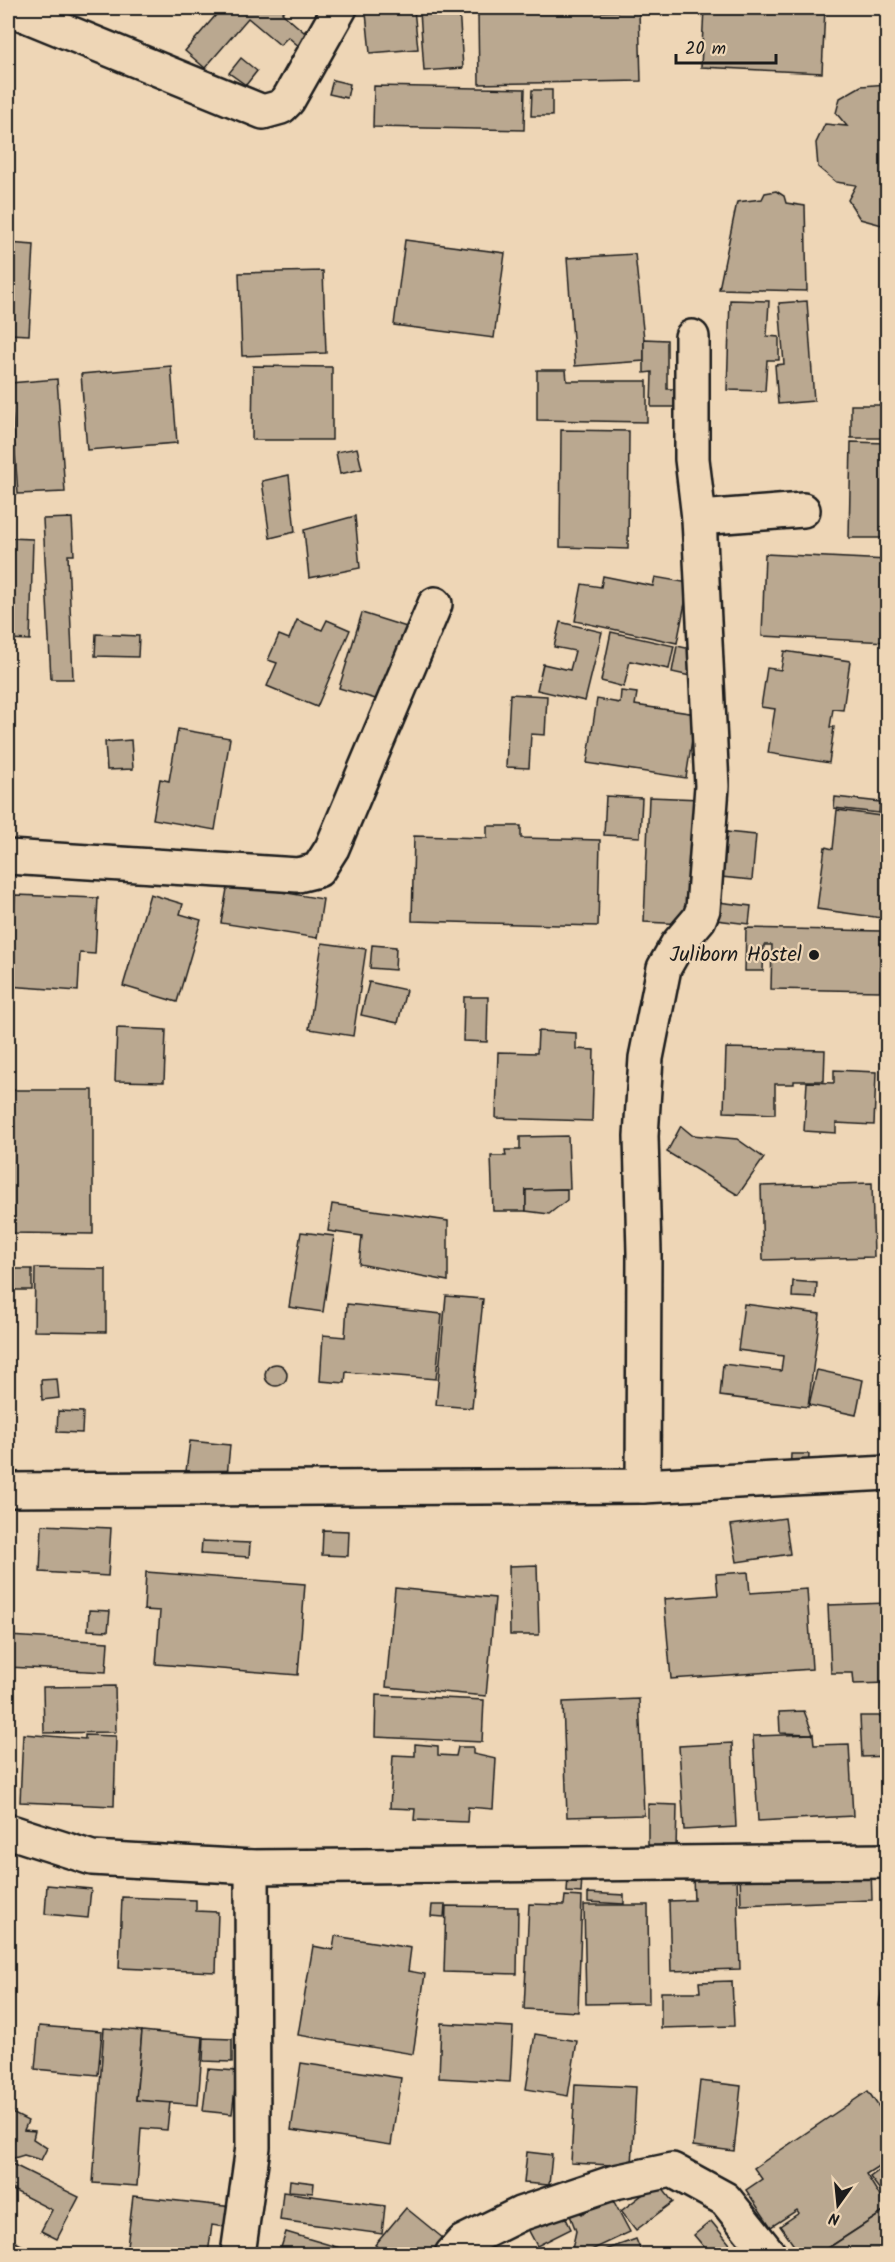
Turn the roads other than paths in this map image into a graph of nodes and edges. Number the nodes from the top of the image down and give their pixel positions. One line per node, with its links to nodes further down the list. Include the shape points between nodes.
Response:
1 (8, 8): 2 (street, via 263,111 288,100)
2 (340, 8)
3 (692, 337): 5 (street, via 692,459)
4 (802, 510): 5 (street)
5 (699, 518): 9 (street, via 712,786 703,909 664,968 646,1058 641,1136)
6 (435, 604): 7 (street, via 332,848 318,870 298,875)
7 (8, 857)
8 (888, 1473): 9 (street)
9 (643, 1486): 10 (street)
10 (8, 1490)
11 (8, 1831): 13 (street, via 92,1858)
12 (888, 1860): 13 (street)
13 (252, 1868): 14 (street, via 253,2147)
14 (238, 2254)
15 (452, 2254): 16 (street, via 463,2242 520,2214 615,2182 672,2170 725,2199)
16 (770, 2254)

